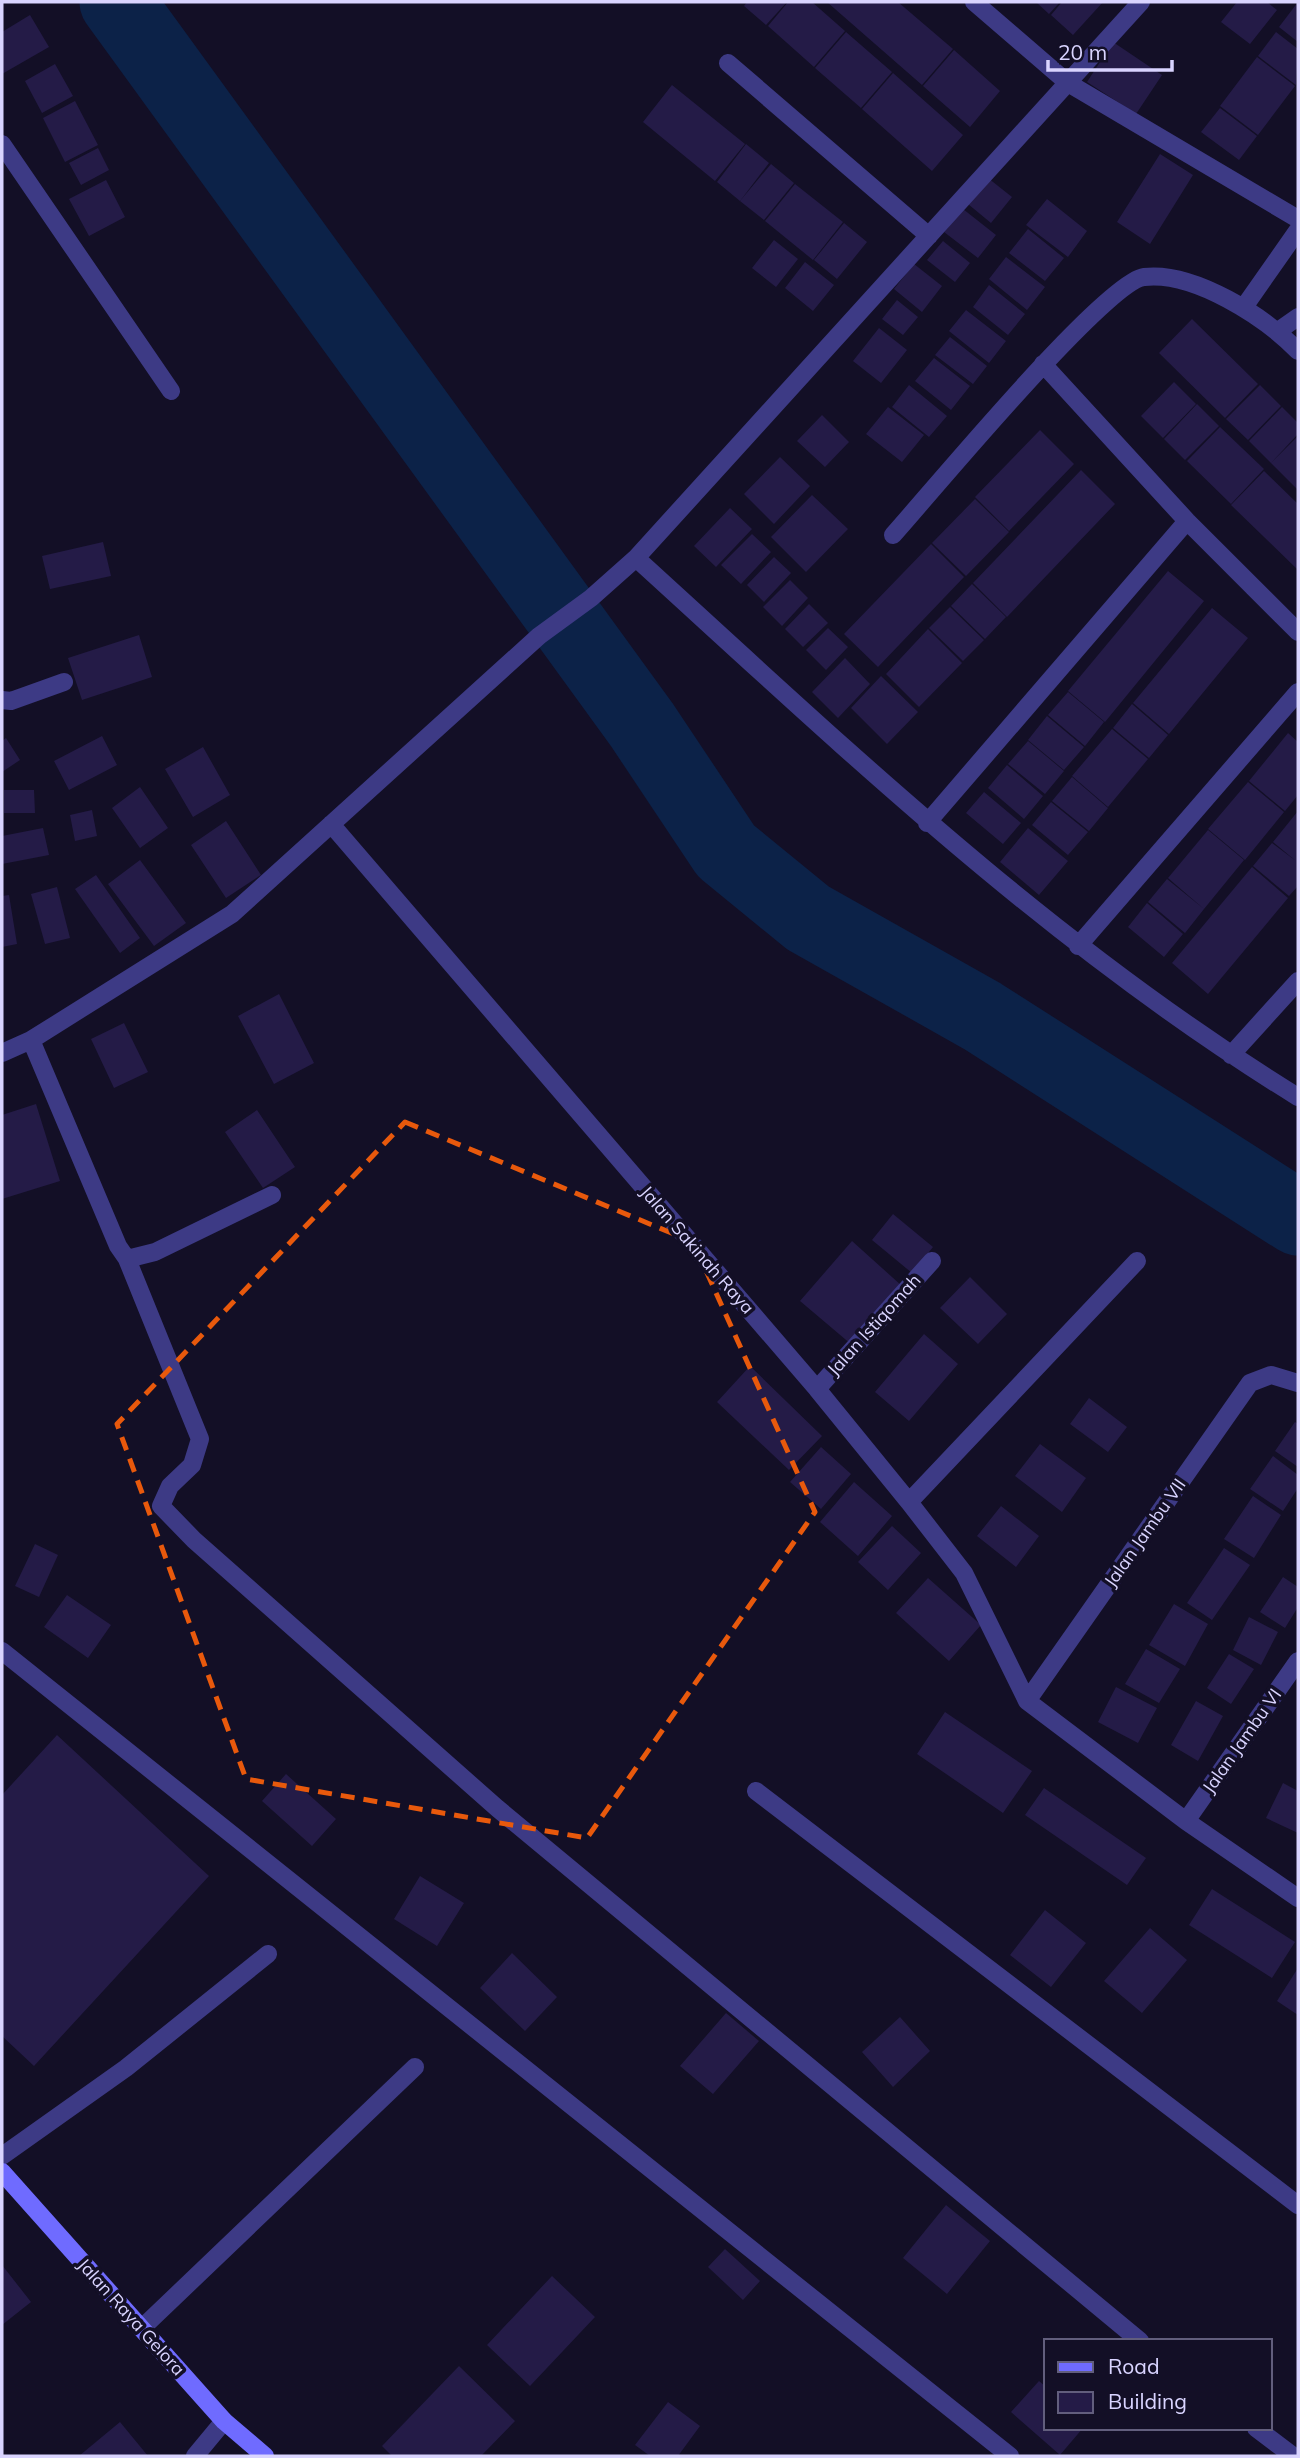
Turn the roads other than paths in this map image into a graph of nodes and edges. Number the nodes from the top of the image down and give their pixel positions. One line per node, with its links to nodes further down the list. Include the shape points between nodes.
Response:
1 (975, 2): 4 (street)
2 (1140, 2): 4 (street)
3 (728, 63): 8 (street)
4 (1068, 83): 6 (street); 8 (street)
5 (2, 145): 14 (street)
6 (1298, 219)
7 (1298, 230): 9 (street)
8 (929, 236): 17 (street)
9 (1244, 307): 11 (street); 13 (street, via 1201,287 1142,276 1124,284)
10 (1298, 317): 11 (street)
11 (1278, 331): 12 (street)
12 (1298, 351)
13 (1043, 364): 15 (street); 16 (street)
14 (171, 391)
15 (1187, 521): 18 (street); 22 (street)
16 (893, 535)
17 (636, 558): 22 (street); 23 (street, via 539,636)
18 (1298, 632)
19 (64, 682): 21 (street)
20 (1298, 692): 24 (street)
21 (2, 700)
22 (927, 823): 24 (street)
23 (331, 824): 26 (street, via 232,914); 35 (street, Jalan Sakinah Raya)
24 (1078, 946): 28 (street)
25 (1298, 981): 28 (street)
26 (31, 1040): 27 (street); 31 (street)
27 (2, 1053)
28 (1231, 1055): 29 (street)
29 (1298, 1097)
30 (272, 1195): 31 (street, via 155,1252)
31 (127, 1259): 49 (street, via 200,1439 192,1465 170,1486 162,1506 194,1540 497,1808)
32 (932, 1261): 35 (street, Jalan Istiqomah)
33 (1137, 1261): 36 (street)
34 (1298, 1383): 39 (street, Jalan Jambu VII, via 1270,1375 1250,1383)
35 (817, 1389): 36 (street, Jalan Sakinah Raya)
36 (909, 1502): 39 (street, Jalan Sakinah Raya, via 964,1573)
37 (2, 1651): 54 (street)
38 (1298, 1661): 41 (street, Jalan Jambu VI)
39 (1027, 1701): 41 (street)
40 (756, 1791): 47 (street)
41 (1186, 1821): 42 (street)
42 (1298, 1898)
43 (268, 1954): 45 (street, via 125,2068)
44 (415, 2067): 48 (street)
45 (2, 2156)
46 (2, 2172): 48 (street, Jalan Raya Gelora)
47 (1298, 2205)
48 (142, 2328): 50 (street, Jalan Raya Gelora)
49 (1138, 2339)
50 (224, 2421): 52 (street); 53 (street, Jalan Raya Gelora)
51 (1259, 2430): 55 (street)
52 (195, 2456)
53 (265, 2456)
54 (1010, 2456)
55 (1293, 2456)

